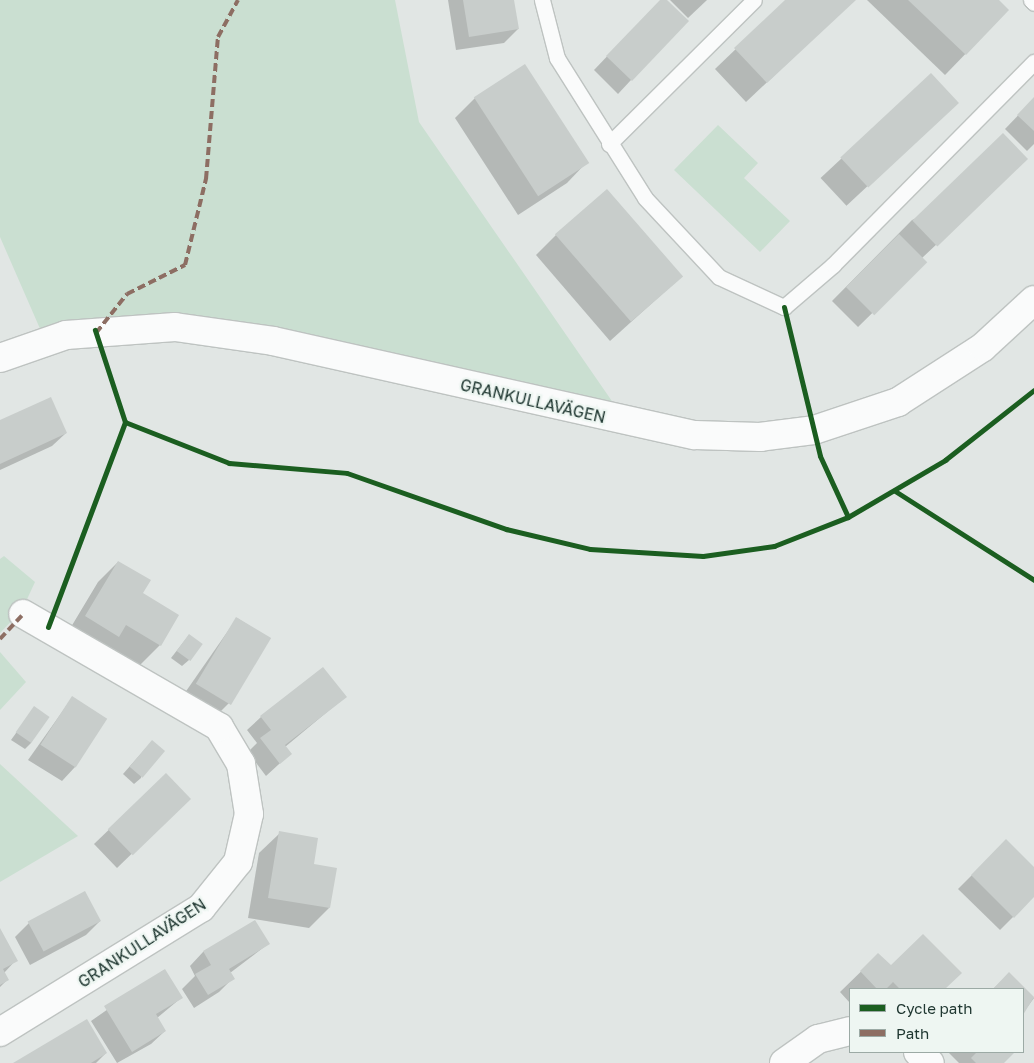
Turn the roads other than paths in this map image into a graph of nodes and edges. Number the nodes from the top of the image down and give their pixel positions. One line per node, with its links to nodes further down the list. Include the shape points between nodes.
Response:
1 (542, 0): 6 (lane, via 557,58)
2 (754, 0): 6 (lane)
3 (1031, 0): 4 (lane)
4 (1034, 3)
5 (1034, 62): 6 (lane, via 833,265 784,307 719,277 645,198)
6 (609, 144)
7 (1034, 300): 8 (street, GRANKULLAVÄGEN, via 983,347 898,402 814,430 760,436 694,435 273,341 175,327 66,335)
8 (0, 358)
9 (24, 614): 11 (street, GRANKULLAVÄGEN, via 219,727 241,764 249,814 238,862 201,908)
10 (849, 1031): 13 (street, via 818,1039)
11 (0, 1032)
12 (919, 1053): 14 (street)
13 (784, 1063)
14 (930, 1063)

